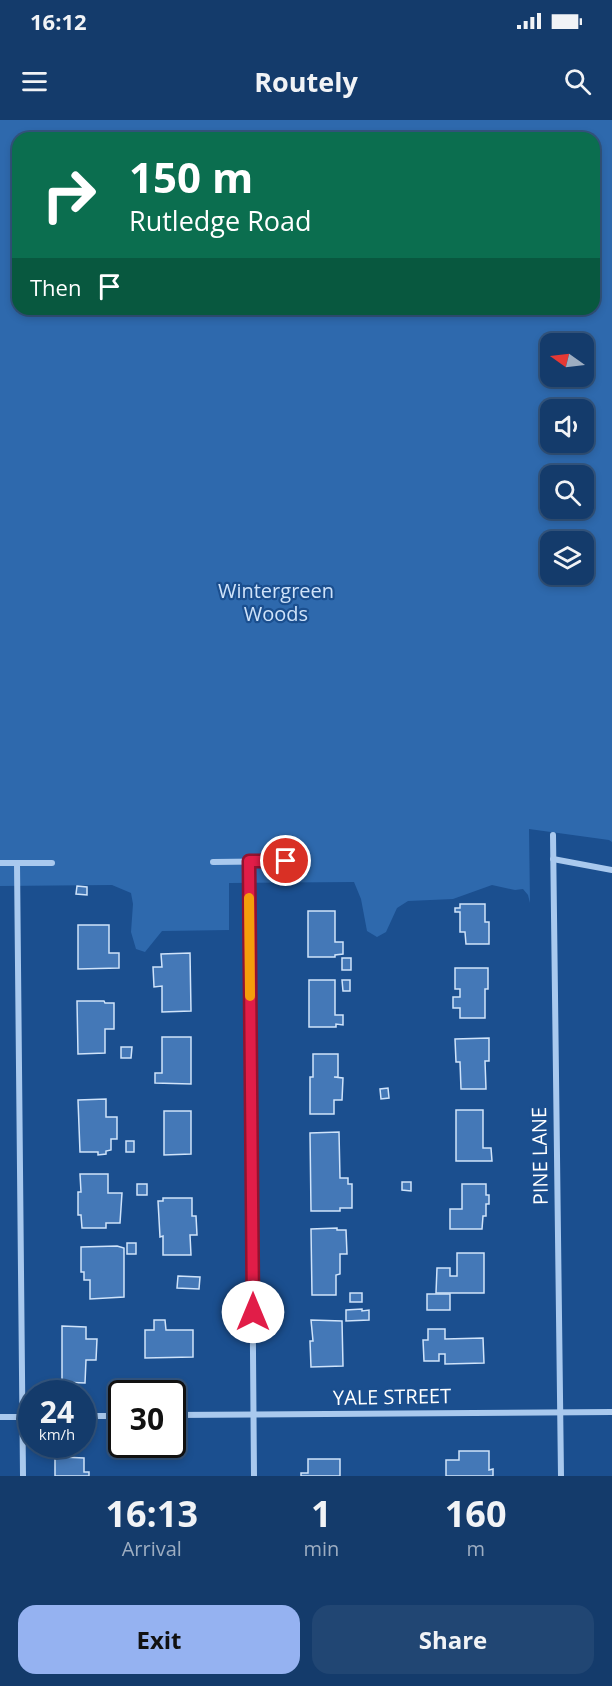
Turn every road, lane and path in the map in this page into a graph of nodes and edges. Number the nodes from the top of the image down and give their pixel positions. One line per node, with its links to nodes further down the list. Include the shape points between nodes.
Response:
1 (553, 835): 2 (street, PINE LANE)
2 (553, 859): 9 (street); 11 (street, PINE LANE)
3 (249, 861): 4 (street); 5 (street); 14 (street)
4 (286, 861)
5 (213, 862)
6 (0, 863): 7 (street)
7 (17, 863): 8 (street); 10 (street)
8 (52, 863)
9 (612, 870)
10 (22, 1380)
11 (560, 1412): 12 (street, YALE STREET); 14 (street, YALE STREET); 20 (street, PINE LANE)
12 (612, 1412)
13 (186, 1415): 14 (street, YALE STREET)
14 (254, 1415): 19 (street)
15 (0, 1417): 16 (street)
16 (18, 1417)
17 (22, 1458): 18 (street)
18 (22, 1476)
19 (254, 1476)
20 (561, 1476)

